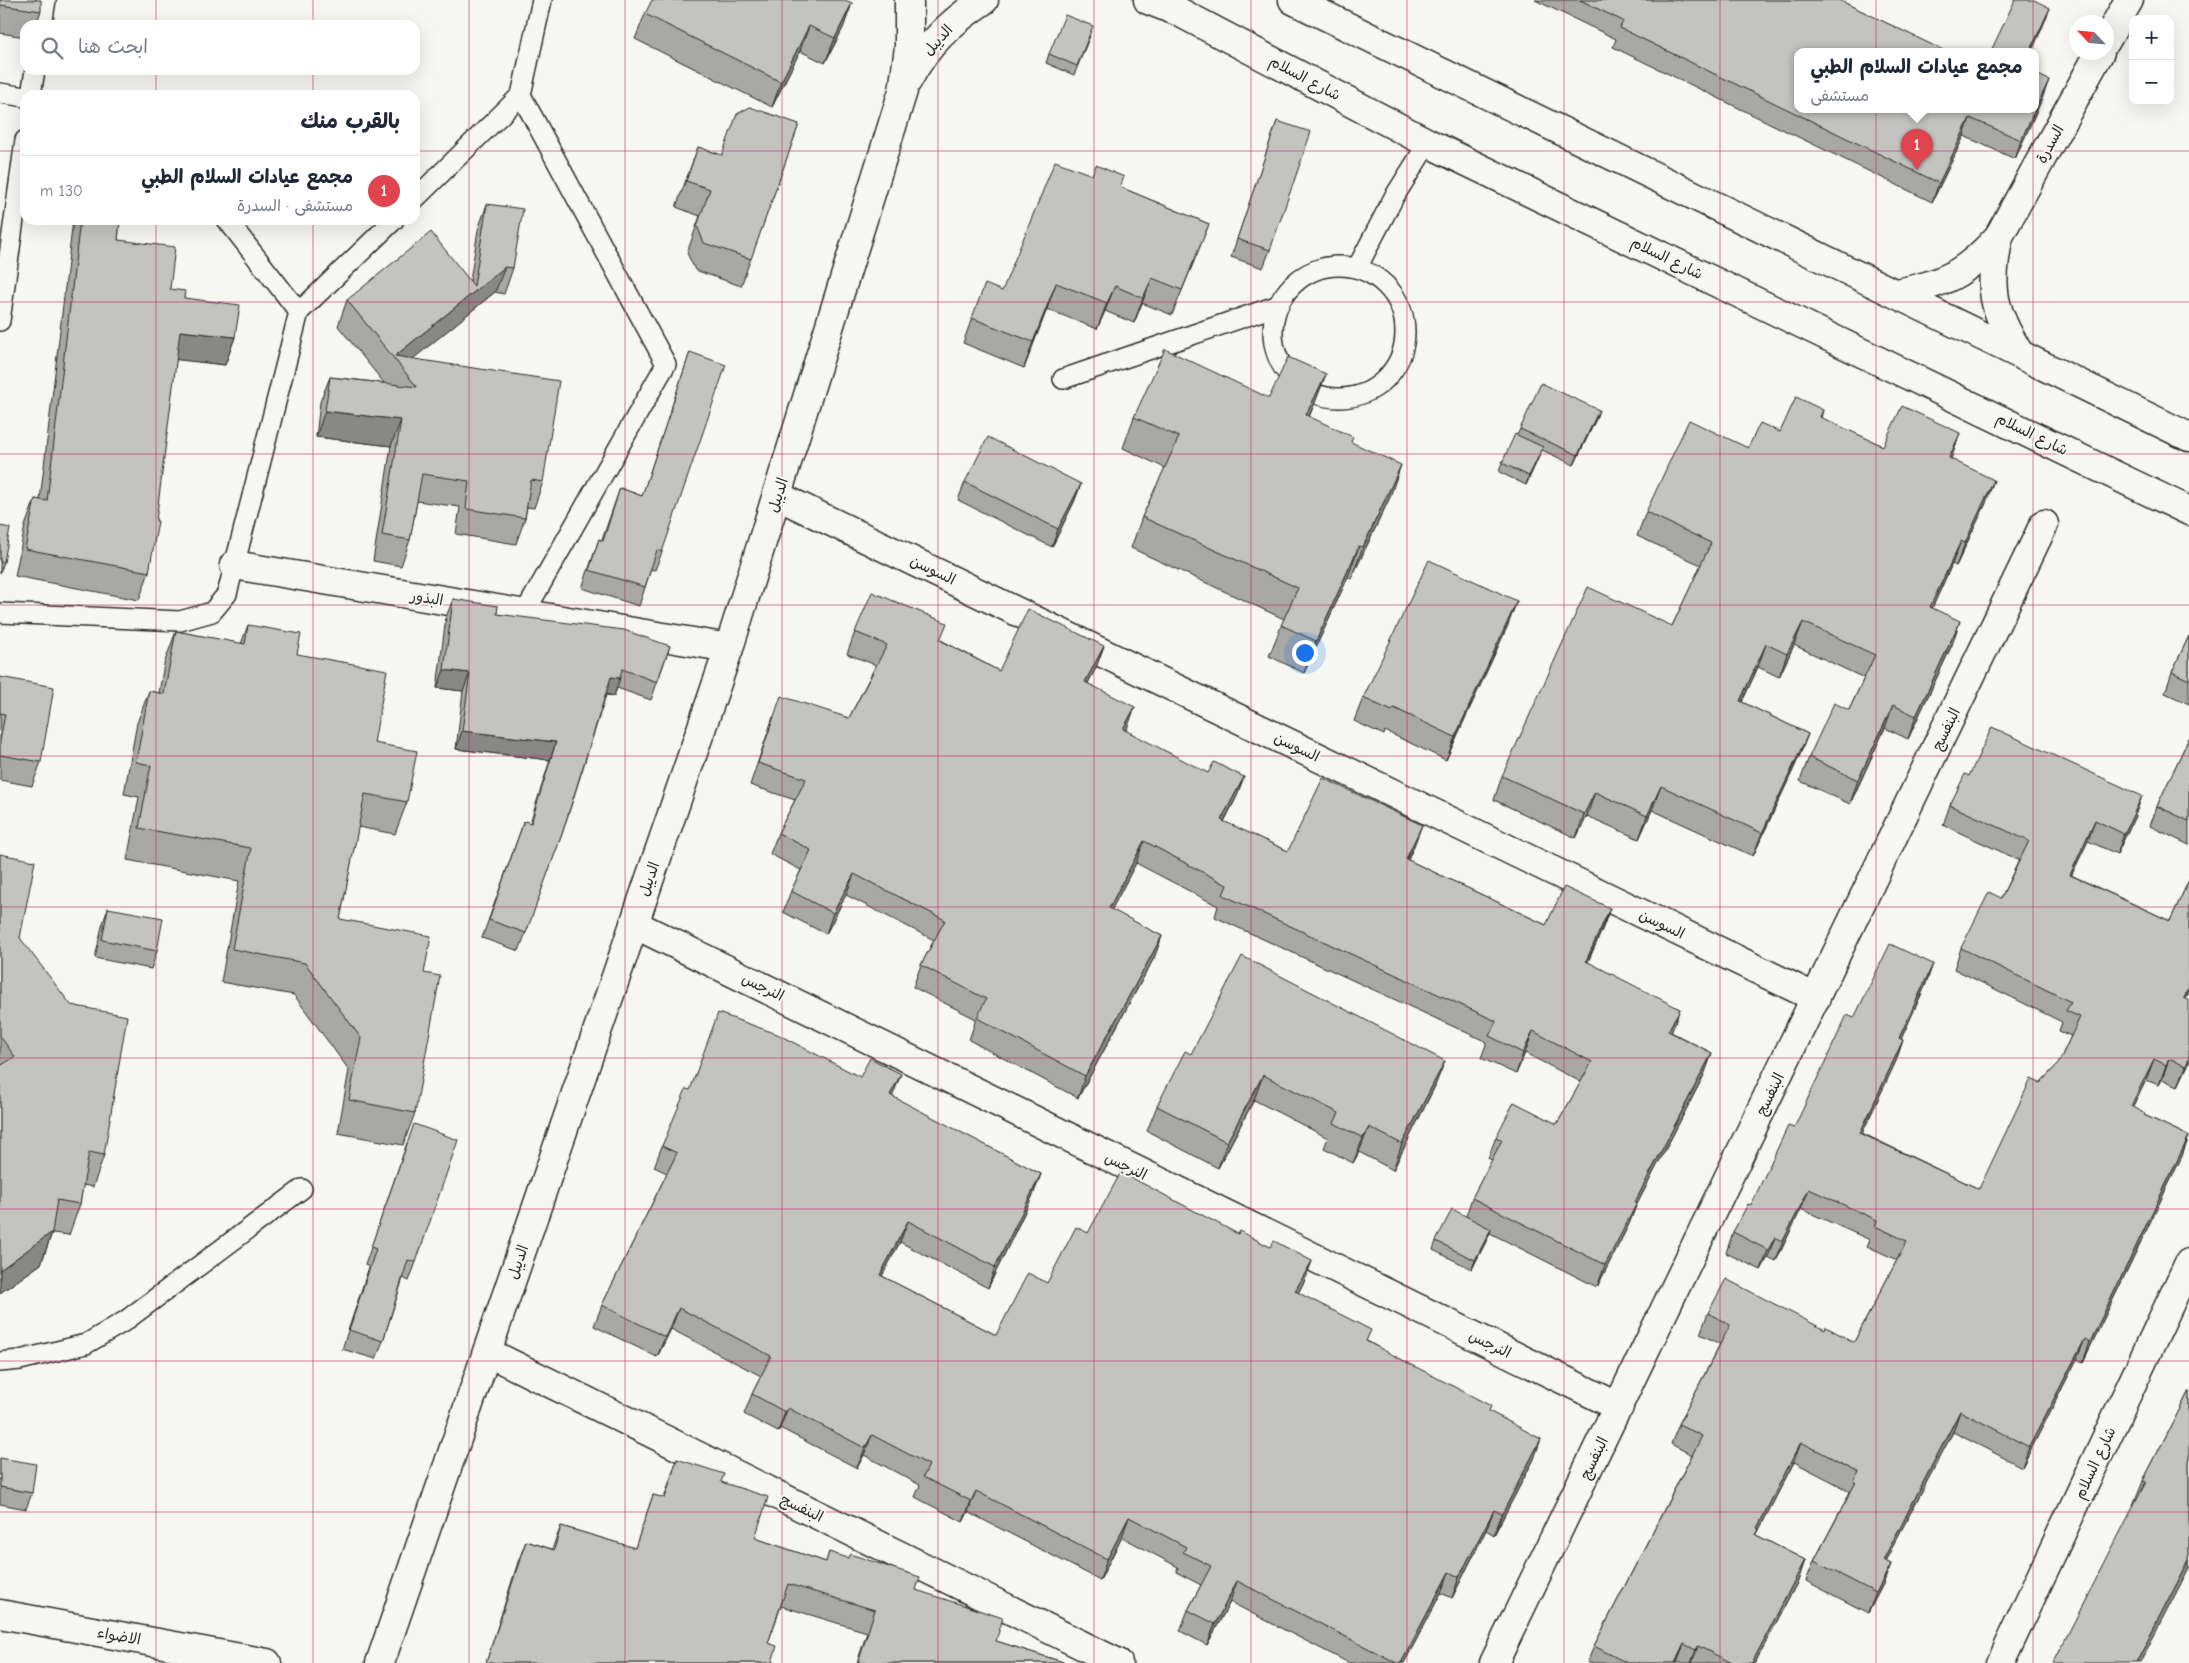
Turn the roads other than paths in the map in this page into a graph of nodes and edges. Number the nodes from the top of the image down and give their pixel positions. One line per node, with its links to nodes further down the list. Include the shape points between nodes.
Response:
1 (46, 0): 8 (lane)
2 (542, 0): 15 (lane)
3 (909, 0): 13 (street, الديبل, via 909,47)
4 (984, 0): 13 (street, الديبل, via 961,15 938,37 918,62)
5 (1148, 0): 17 (street, شارع السلام, via 1179,12)
6 (1293, 0): 24 (street)
7 (2129, 0): 9 (street)
8 (43, 20)
9 (2114, 27)
10 (2096, 60): 22 (street, السدرة)
11 (34, 75): 12 (lane)
12 (32, 90)
13 (903, 91): 31 (street, الديبل)
14 (0, 93): 16 (lane)
15 (522, 95): 19 (lane); 36 (lane, via 666,364)
16 (20, 96)
17 (1428, 143): 23 (lane, via 1394,197); 32 (street, شارع السلام)
18 (20, 176): 27 (lane)
19 (420, 194)
20 (231, 225): 26 (lane)
21 (389, 225): 26 (lane)
22 (1999, 236): 24 (street, السدرة, via 1978,259 1954,276 1926,288); 28 (street, السدرة, via 1992,266 1994,297 2003,327)
23 (1358, 268): 25 (lane, via 1339,265 1320,268 1296,282); 25 (lane, via 1375,275 1389,288 1405,322 1399,359 1375,388 1340,398 1320,396 1289,376 1279,360 1274,342 1274,323)
24 (1896, 293): 28 (street)
25 (1279, 305): 29 (lane)
26 (299, 312): 34 (lane)
27 (0, 321)
28 (2019, 353): 30 (street)
29 (1063, 379)
30 (2189, 437)
31 (778, 496): 37 (street, الديبل); 39 (street, السوسن)
32 (2189, 511)
33 (2044, 524): 39 (street, البنفسج)
34 (234, 566): 35 (lane, via 227,594 212,612 180,621); 36 (street, البذور)
35 (0, 613)
36 (524, 614): 37 (street, البذور)
37 (729, 648): 38 (street, الديبل)
38 (634, 924): 42 (street, الديبل); 44 (street, النرجس)
39 (1816, 998): 44 (street, البنفسج)
40 (302, 1189): 43 (lane, via 125,1321 86,1344)
41 (2189, 1263): 50 (street, شارع السلام)
42 (487, 1352): 47 (street, الديبل); 48 (street, البنفسج)
43 (0, 1362)
44 (1619, 1407): 49 (street, البنفسج)
45 (0, 1614): 46 (street, الاضواء)
46 (267, 1663)
47 (380, 1663)
48 (1118, 1663)
49 (1494, 1663)
50 (2000, 1663)

